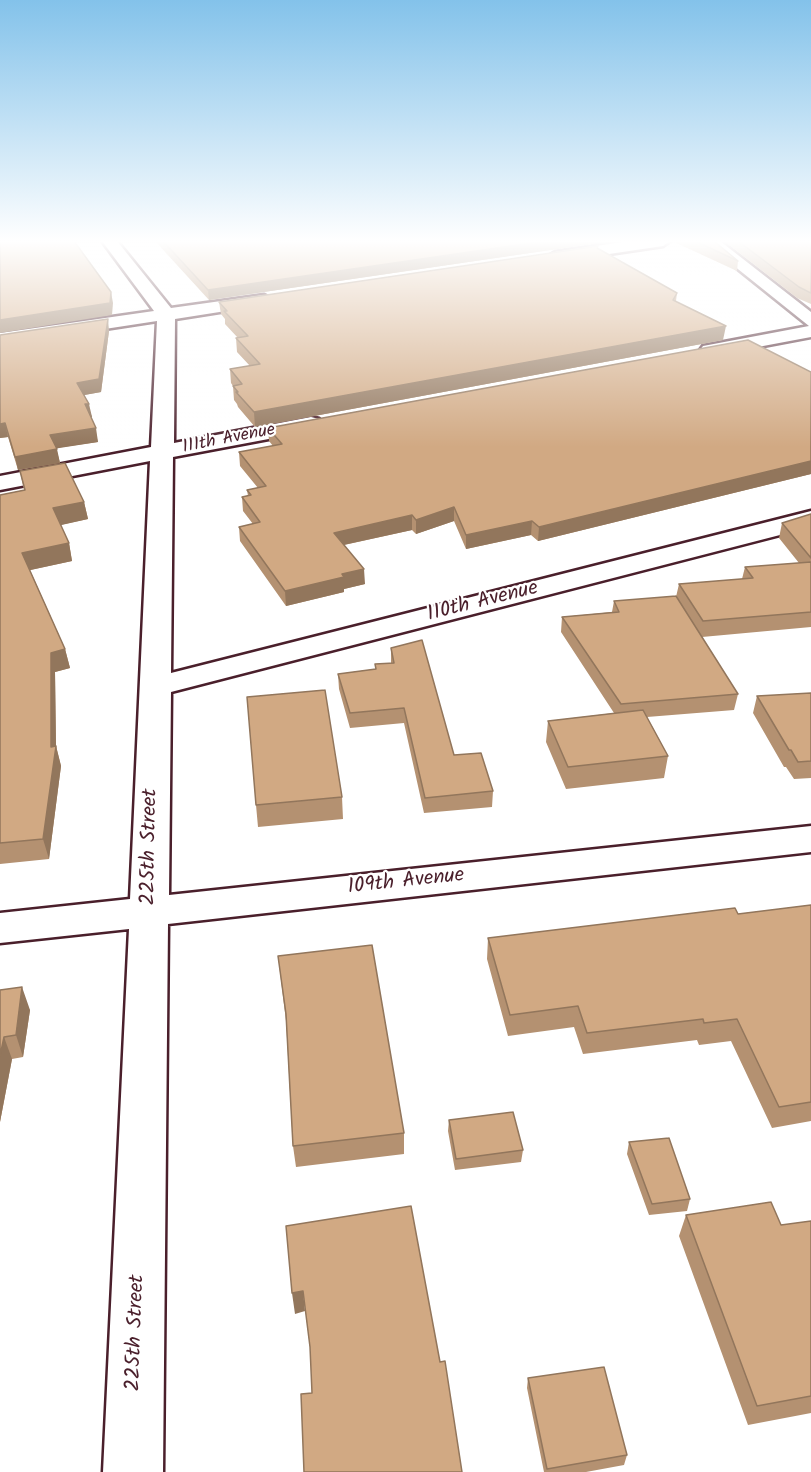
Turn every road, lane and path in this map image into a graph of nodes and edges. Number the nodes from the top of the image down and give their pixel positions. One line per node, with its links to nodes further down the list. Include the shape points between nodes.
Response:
1 (163, 310): 4 (street)
2 (196, 310): 4 (street)
3 (797, 310): 5 (street)
4 (166, 314): 7 (street); 10 (street, 225th Street)
5 (811, 321)
6 (811, 331): 8 (street)
7 (0, 339)
8 (688, 354)
9 (326, 422): 10 (street, 111th Avenue)
10 (163, 452): 11 (street, 111th Avenue); 13 (street, 225th Street)
11 (0, 483)
12 (811, 519): 13 (street, 110th Avenue)
13 (155, 687): 15 (street, 225th Street)
14 (811, 839): 15 (street, 109th Avenue)
15 (150, 912): 16 (street, 109th Avenue); 17 (street, 225th Street)
16 (0, 928)
17 (133, 1472)

